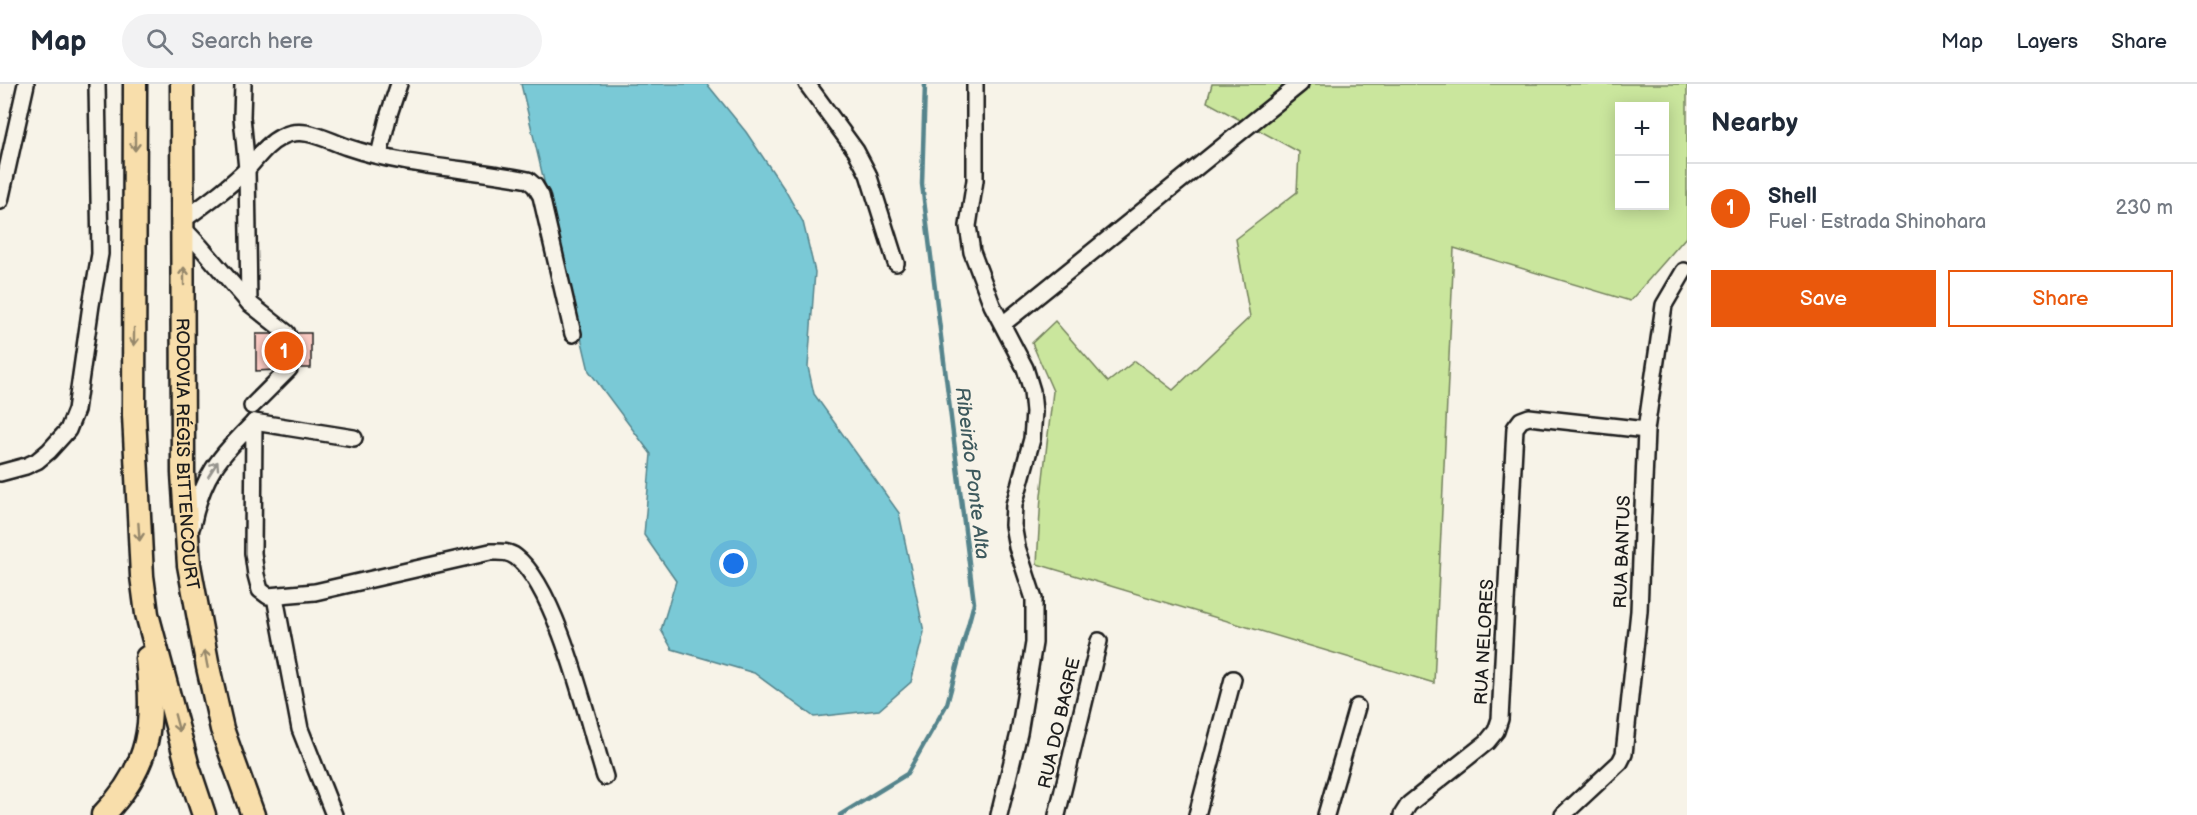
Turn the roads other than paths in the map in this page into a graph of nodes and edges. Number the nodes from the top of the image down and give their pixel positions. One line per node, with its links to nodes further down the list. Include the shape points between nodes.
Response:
1 (26, 84): 12 (street)
2 (97, 84): 26 (street, via 100,254 73,420 37,461)
3 (135, 84): 29 (highway, one-way to 29, via 134,415)
4 (182, 84): 14 (highway, RODOVIA RÉGIS BITTENCOURT)
5 (243, 84): 11 (street)
6 (399, 84): 10 (street)
7 (807, 84): 15 (street, via 868,174)
8 (975, 84): 18 (street, via 975,180 968,226 972,252)
9 (1300, 84): 18 (street)
10 (379, 155): 11 (street, via 300,132 283,135 271,143); 20 (street, via 528,180 535,186 541,196)
11 (247, 169): 14 (street); 17 (street)
12 (3, 173): 13 (street)
13 (0, 201)
14 (183, 225): 17 (street); 27 (highway, RODOVIA RÉGIS BITTENCOURT, one-way to 14, via 183,473)
15 (896, 263)
16 (1684, 271): 24 (street, RUA BANTUS, via 1664,305)
17 (249, 303): 19 (street)
18 (1003, 324): 38 (street, via 1032,391 1032,439 1014,505 1013,525 1034,599 1035,622 1019,733)
19 (287, 333)
20 (573, 334)
21 (289, 369): 22 (street)
22 (252, 406)
23 (254, 422): 25 (street); 27 (street, one-way to 23, via 192,525 200,494 214,465); 28 (street, via 253,553 260,590)
24 (1646, 430): 42 (street, RUA NELORES, via 1529,417 1515,428 1500,719 1487,742 1409,804); 43 (street, RUA BANTUS, via 1640,611 1624,754)
25 (354, 438)
26 (0, 473)
27 (189, 565): 36 (highway, RODOVIA RÉGIS BITTENCOURT, one-way to 27, via 222,729)
28 (275, 597): 33 (street, via 315,592 490,552 506,551 516,556 539,584 558,627); 37 (street, via 300,729)
29 (147, 614): 34 (highway, via 151,699 148,740 128,785); 35 (highway, one-way to 35)
30 (1099, 640): 39 (street, RUA DO BAGRE)
31 (1233, 679): 40 (street)
32 (1357, 707): 41 (street)
33 (605, 777)
34 (103, 815)
35 (204, 815)
36 (253, 815)
37 (334, 815)
38 (999, 815)
39 (1057, 815)
40 (1197, 815)
41 (1326, 815)
42 (1402, 815)
43 (1563, 815)

